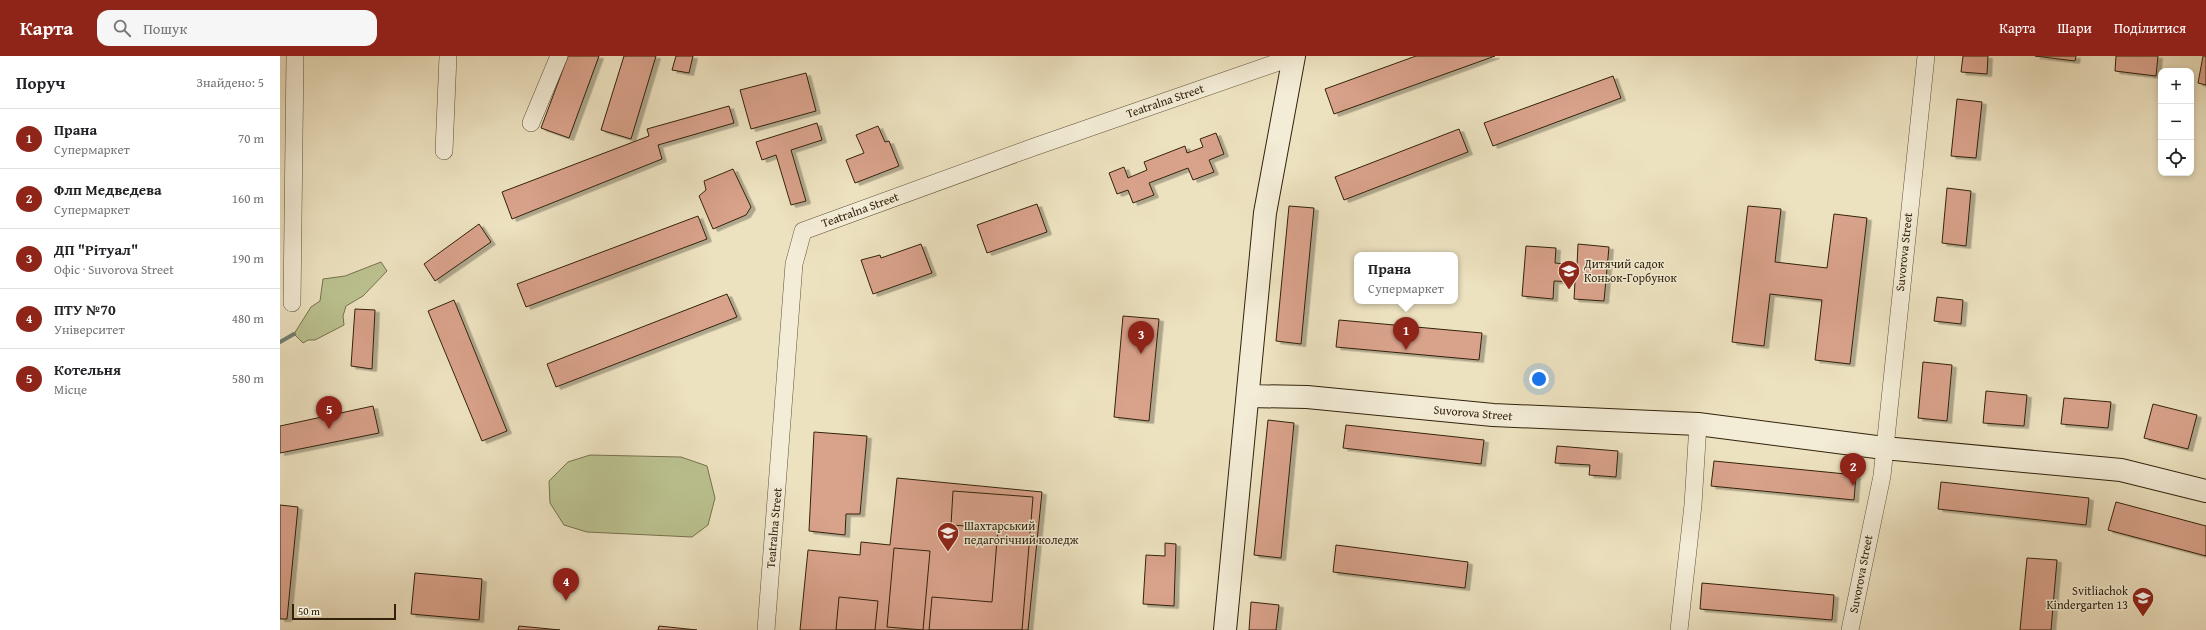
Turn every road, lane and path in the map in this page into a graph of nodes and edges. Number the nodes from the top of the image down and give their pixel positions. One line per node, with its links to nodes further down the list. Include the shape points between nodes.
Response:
1 (295, 56): 8 (street)
2 (448, 56): 7 (street)
3 (559, 56): 6 (street)
4 (1295, 56): 9 (street, via 1265,213); 13 (street, Teatralna Street, via 803,231 794,264)
5 (1926, 56): 11 (street, Suvorova Street)
6 (531, 123)
7 (444, 151)
8 (292, 304)
9 (1248, 396): 10 (street, Suvorova Street, via 1307,397 1493,415); 14 (street)
10 (1698, 424): 11 (street, Suvorova Street); 15 (street, via 1693,505)
11 (1884, 448): 12 (street, Suvorova Street, via 2121,470); 16 (street, Suvorova Street, via 1882,476)
12 (2206, 491)
13 (766, 630)
14 (1225, 630)
15 (1679, 630)
16 (1850, 630)

